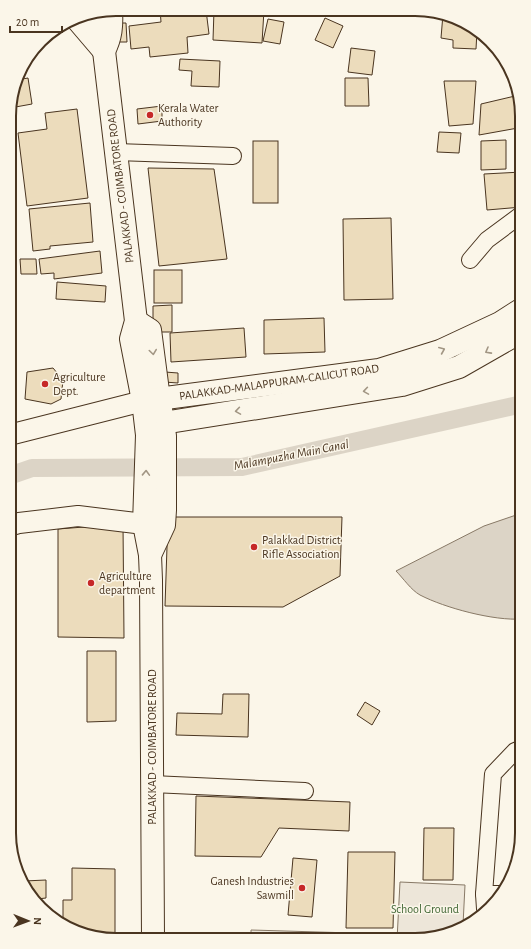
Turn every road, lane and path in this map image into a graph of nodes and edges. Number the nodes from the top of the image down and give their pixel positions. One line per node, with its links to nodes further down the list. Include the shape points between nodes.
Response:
1 (111, 16): 4 (main road, PALAKKAD - COIMBATORE ROAD, via 110,40)
2 (94, 19): 4 (main road, PALAKKAD - COIMBATORE ROAD)
3 (80, 23): 4 (main road)
4 (104, 51): 5 (main road, PALAKKAD - COIMBATORE ROAD)
5 (116, 152): 6 (street); 12 (main road, PALAKKAD - COIMBATORE ROAD, via 136,321 131,339)
6 (233, 156)
7 (515, 219): 8 (street, via 487,240)
8 (470, 260)
9 (515, 313): 11 (main road, PALAKKAD-MALAPPURAM-CALICUT ROAD, one-way to 9, via 440,351)
10 (515, 335): 11 (main road, PALAKKAD-MALAPPURAM-CALICUT ROAD, one-way to 11, via 459,367)
11 (426, 366): 12 (main road, PALAKKAD-MALAPPURAM-CALICUT ROAD, via 379,370)
12 (154, 419): 13 (street, via 99,412); 14 (main road, PALAKKAD - COIMBATORE ROAD)
13 (16, 433)
14 (151, 515): 15 (street, via 78,516); 17 (main road, PALAKKAD - COIMBATORE ROAD)
15 (16, 524)
16 (515, 751): 19 (street, via 493,774)
17 (152, 784): 18 (street); 20 (main road, PALAKKAD - COIMBATORE ROAD)
18 (305, 791)
19 (484, 901)
20 (153, 933)

